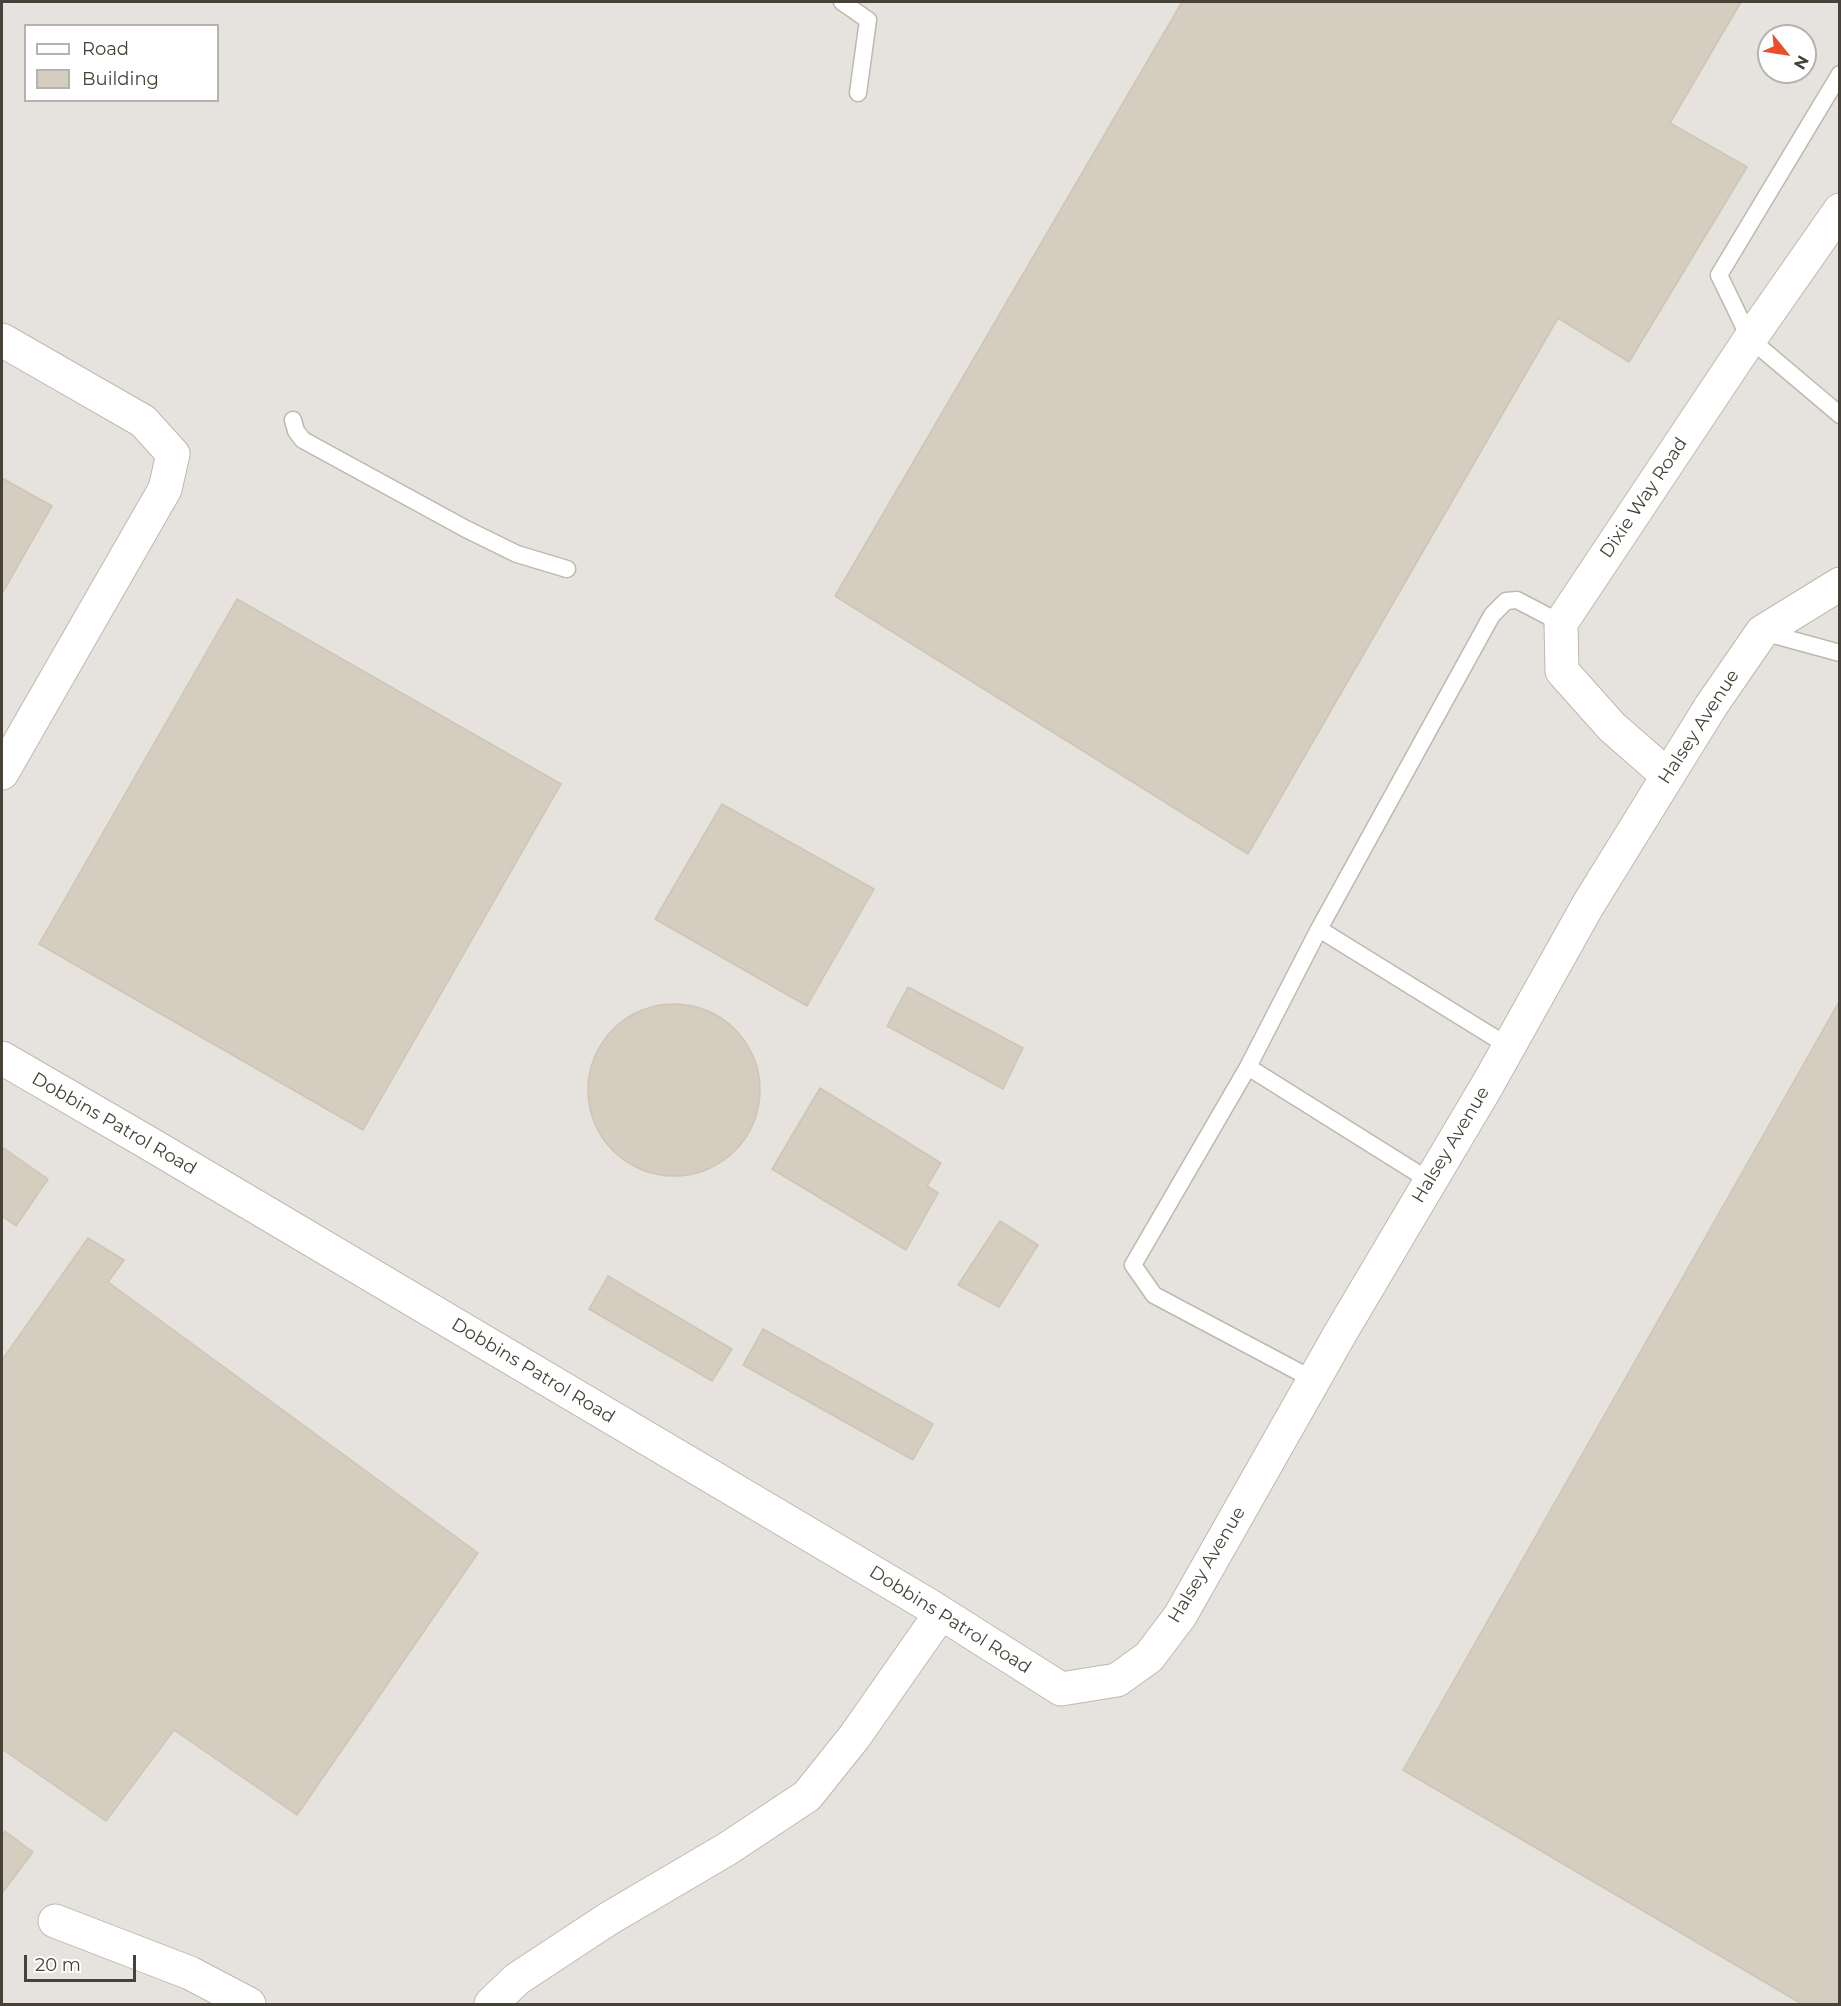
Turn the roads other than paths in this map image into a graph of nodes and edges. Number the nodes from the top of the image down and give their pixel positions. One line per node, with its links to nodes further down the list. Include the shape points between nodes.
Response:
1 (842, 2): 3 (lane, via 868,21)
2 (1839, 74): 5 (lane, via 1719,275)
3 (858, 93)
4 (1839, 210): 5 (street, Dixie Way Road)
5 (1750, 339): 7 (lane); 11 (street, Dixie Way Road)
6 (2, 340): 14 (street, via 142,421 173,454 165,489)
7 (1839, 415)
8 (293, 420): 9 (lane, via 303,440 516,554)
9 (567, 569)
10 (1839, 584): 12 (street, Halsey Avenue)
11 (1561, 623): 15 (street, via 1562,671 1612,727); 16 (lane, via 1517,600 1506,602 1492,615)
12 (1762, 632): 13 (lane); 15 (street, Halsey Avenue)
13 (1839, 653)
14 (2, 773)
15 (1668, 776): 17 (street, Halsey Avenue, via 1588,905)
16 (1318, 929): 17 (lane); 19 (lane)
17 (1509, 1046): 20 (street, Halsey Avenue)
18 (2, 1058): 22 (street, Dobbins Patrol Road)
19 (1248, 1067): 20 (lane); 21 (lane, via 1133,1265 1154,1295)
20 (1430, 1181): 21 (street, Halsey Avenue)
21 (1314, 1380): 23 (street, Halsey Avenue, via 1180,1616 1149,1657 1117,1680)
22 (941, 1613): 23 (street, Dobbins Patrol Road); 26 (street, via 855,1736 807,1796 727,1849 608,1919 518,1979)
23 (1060, 1689)
24 (55, 1921): 25 (street, via 190,1973)
25 (249, 2004)
26 (491, 2004)

